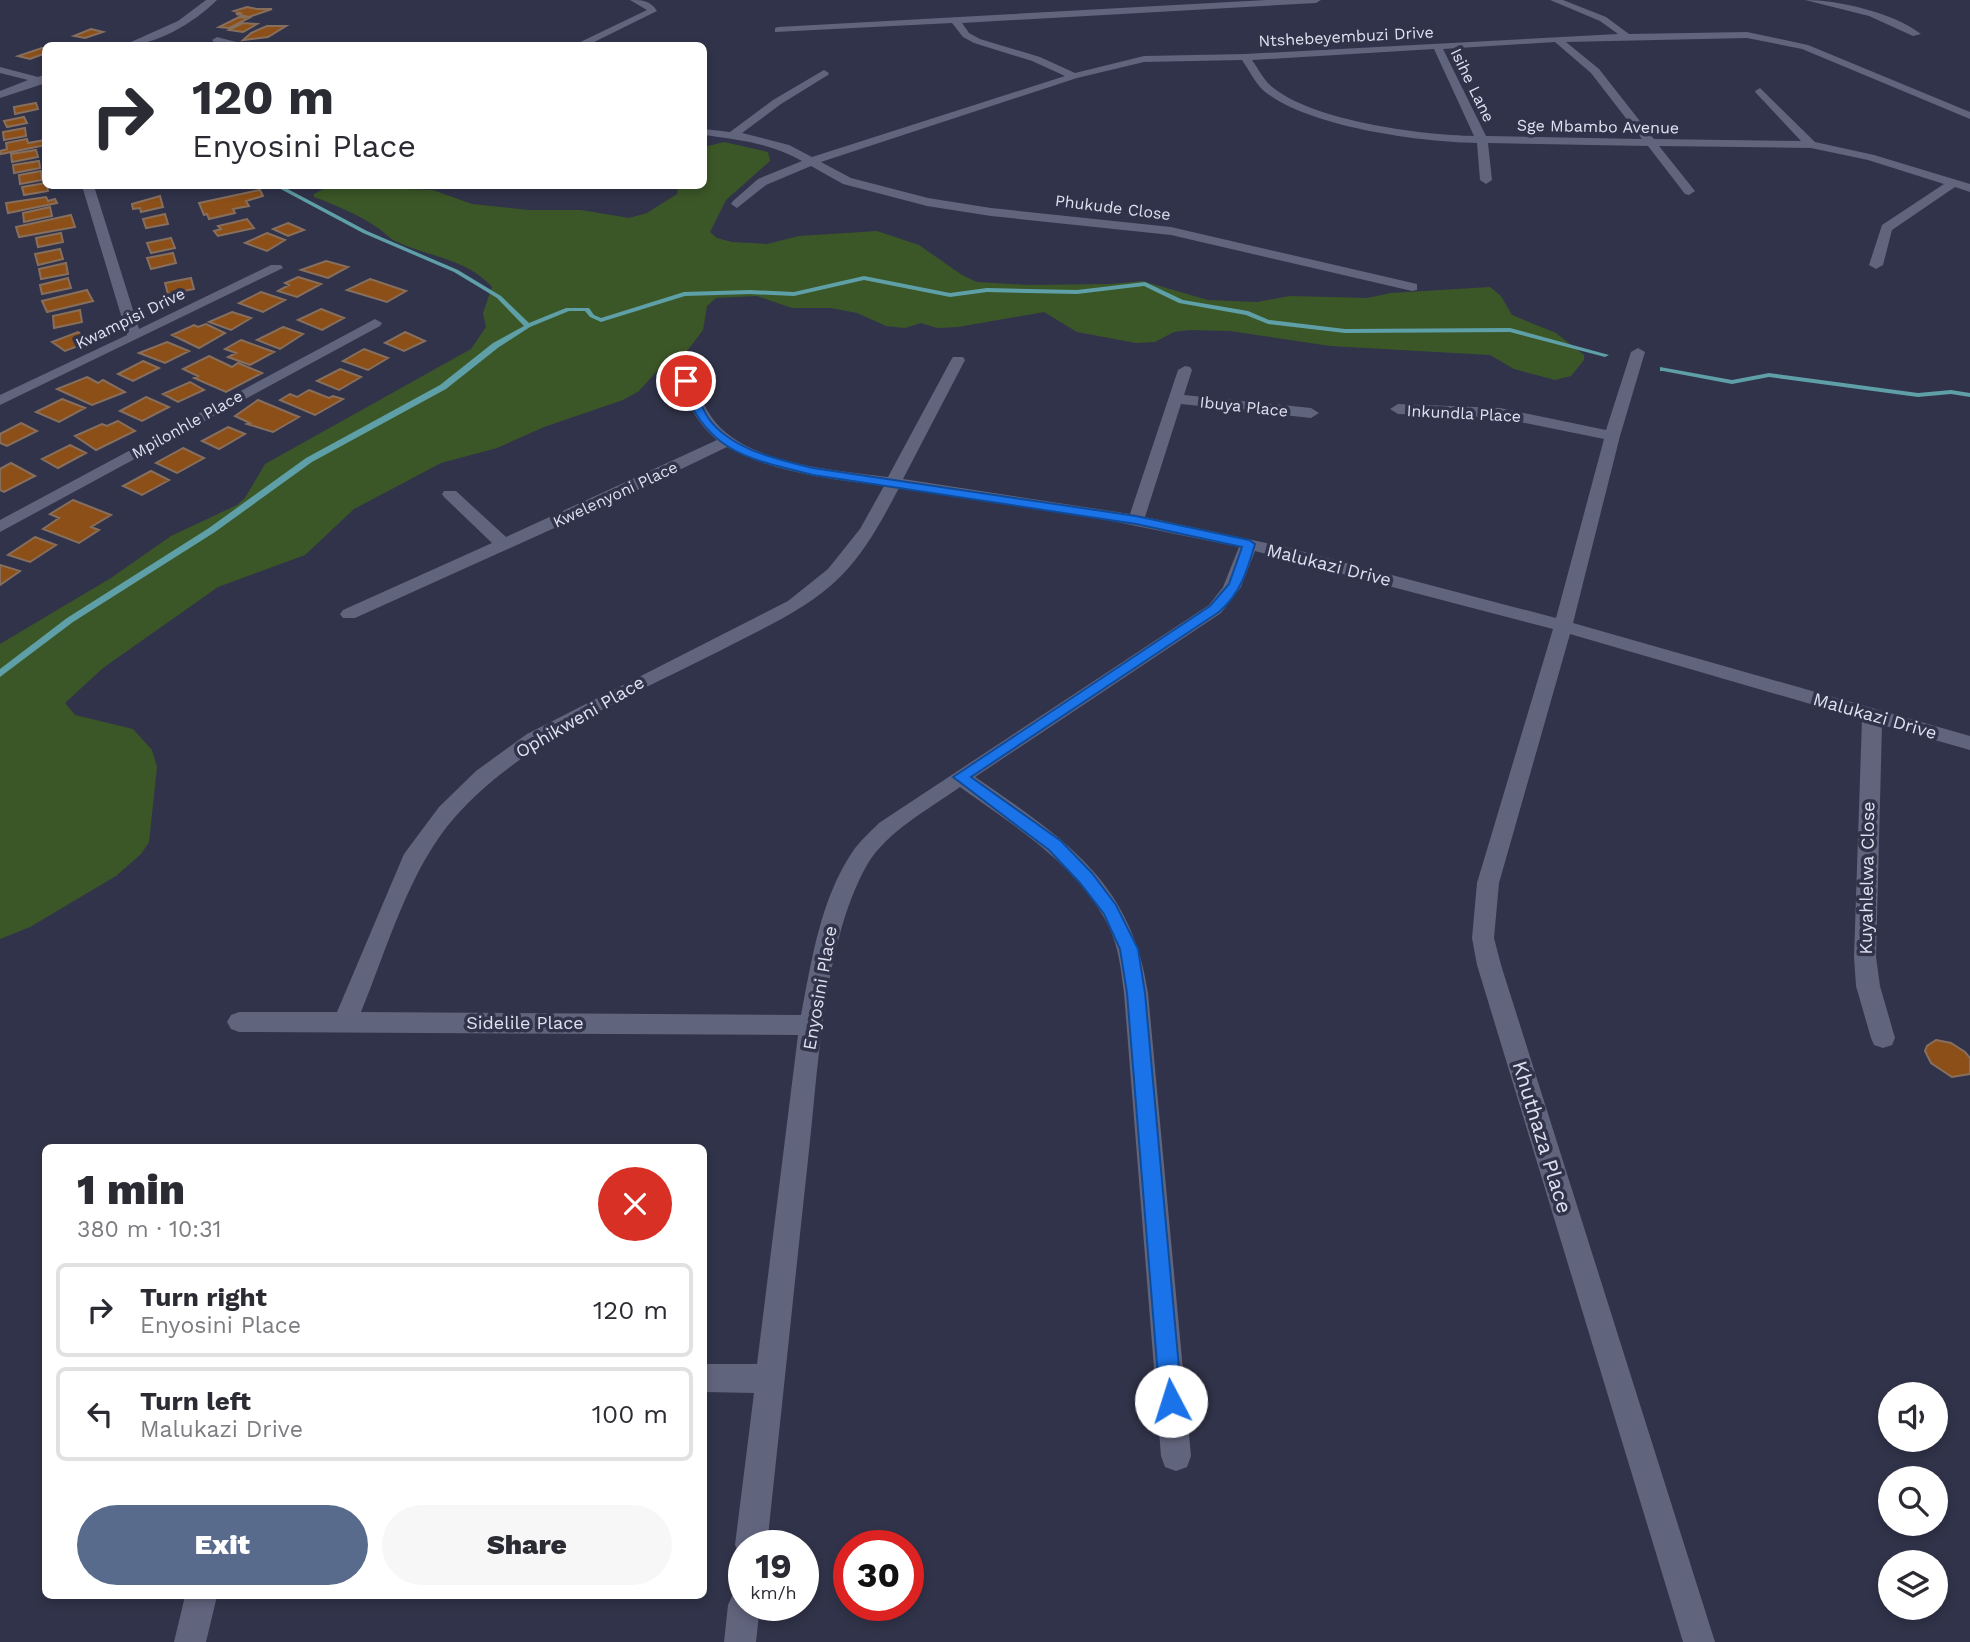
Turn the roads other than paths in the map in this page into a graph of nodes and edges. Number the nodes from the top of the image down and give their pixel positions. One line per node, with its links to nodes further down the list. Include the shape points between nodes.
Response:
1 (212, 0): 12 (street, via 181,23)
2 (635, 0): 14 (street, via 652,11)
3 (1317, 0): 6 (street)
4 (1810, 0): 8 (street, via 1872,14)
5 (1563, 1): 9 (street, via 1603,19)
6 (956, 20): 7 (street); 19 (street, via 966,35 977,41)
7 (778, 30)
8 (1916, 34)
9 (1628, 37): 10 (street, Ntshebeyembuzi Drive); 24 (street, Ntshebeyembuzi Drive, via 1730,34 1784,41)
10 (1557, 39): 15 (street, Ntshebeyembuzi Drive); 28 (street, via 1595,71)
11 (217, 40): 13 (street)
12 (136, 42)
13 (225, 42)
14 (586, 42)
15 (1437, 46): 16 (street, Ntshebeyembuzi Drive); 27 (street, Isihe Lane)
16 (1245, 57): 19 (street, Ntshebeyembuzi Drive, via 1144,59); 27 (street, Sge Mbambo Avenue, via 1266,87 1307,110 1369,127)
17 (0, 70): 20 (street)
18 (824, 73): 26 (street)
19 (1074, 76): 30 (street, Ntshebeyembuzi Drive)
20 (42, 80)
21 (42, 80): 23 (street)
22 (1760, 91): 29 (street)
23 (0, 95)
24 (1970, 116)
25 (707, 132): 26 (street, Phukude Close)
26 (735, 133): 30 (street, Phukude Close, via 785,147)
27 (1482, 140): 28 (street, Sge Mbambo Avenue); 31 (street, Isihe Lane)
28 (1650, 143): 29 (street, Sge Mbambo Avenue); 35 (street)
29 (1811, 145): 32 (street, Sge Mbambo Avenue, via 1870,157)
30 (811, 161): 36 (street, Ntshebeyembuzi Drive, via 762,182); 39 (street, Phukude Close, via 848,181 927,202 1171,231)
31 (1486, 180)
32 (1952, 183): 33 (street, Sge Mbambo Avenue); 37 (street, via 1886,228)
33 (1970, 188)
34 (89, 189): 41 (street)
35 (1689, 191)
36 (737, 204)
37 (1876, 265)
38 (276, 268): 41 (street, Kwampisi Drive)
39 (1412, 287)
40 (375, 323): 55 (street, Mpilonhle Place)
41 (134, 336): 47 (street, Kwampisi Drive)
42 (1638, 352): 50 (street)
43 (958, 360): 52 (street, Ophikweni Place)
44 (682, 365): 51 (street, Malukazi Drive, via 695,405)
45 (1185, 370): 46 (street, Ibuya Place)
46 (1176, 398): 49 (street, Ibuya Place); 54 (street, Ibuya Place)
47 (0, 401)
48 (1398, 410): 50 (street, Inkundla Place, via 1500,413)
49 (1311, 413)
50 (1612, 436): 59 (street)
51 (725, 442): 52 (street, Malukazi Drive, via 777,463); 56 (street, Kwelenyoni Place)
52 (892, 483): 54 (street, Malukazi Drive); 64 (street, Ophikweni Place, via 856,547 834,573 794,605 534,739 483,776 446,813 412,860)
53 (450, 494): 56 (street)
54 (1136, 520): 57 (street, Malukazi Drive)
55 (0, 527)
56 (503, 544): 58 (street, Kwelenyoni Place)
57 (1249, 544): 59 (street, Malukazi Drive); 62 (street, Enyosini Place, via 1236,584 1215,609)
58 (348, 614)
59 (1563, 628): 60 (street, Malukazi Drive); 75 (street, Khuthaza Place, via 1488,883 1483,938)
60 (1872, 716): 61 (street, Malukazi Drive); 66 (street, Kuyahlelwa Close, via 1865,957)
61 (1970, 743)
62 (960, 777): 65 (street, Enyosini Place, via 886,829 861,857 830,926); 69 (street, via 1055,846 1110,910 1129,949)
63 (239, 1022): 64 (street, Sidelile Place)
64 (345, 1022): 65 (street, Sidelile Place)
65 (811, 1025): 68 (street, Enyosini Place)
66 (1883, 1038)
67 (707, 1378): 68 (street)
68 (769, 1378): 70 (street, Enyosini Place)
69 (1176, 1456)
70 (753, 1530)
71 (200, 1599): 73 (street)
72 (742, 1621): 74 (street)
73 (190, 1642)
74 (740, 1642)
75 (1699, 1642)

